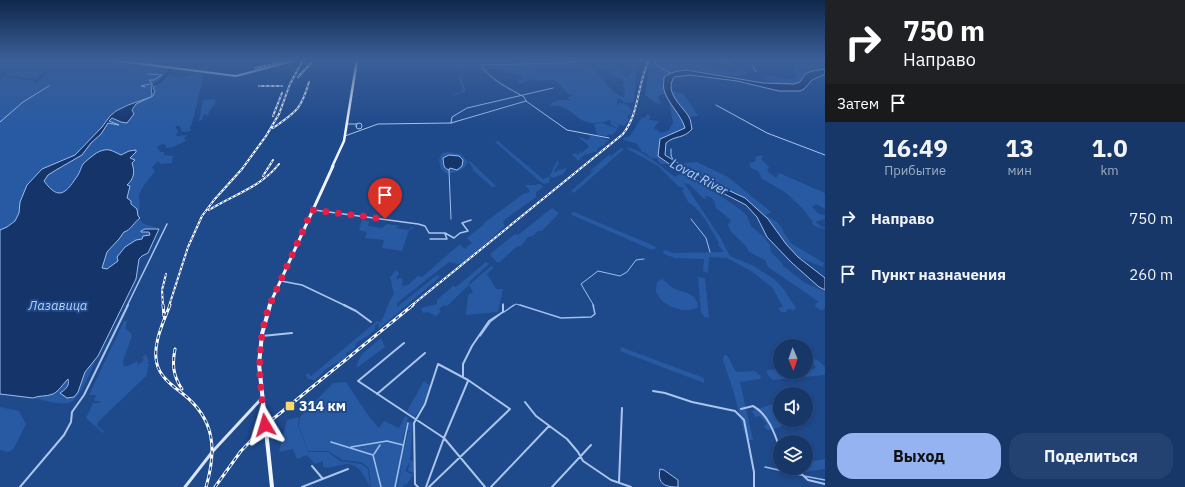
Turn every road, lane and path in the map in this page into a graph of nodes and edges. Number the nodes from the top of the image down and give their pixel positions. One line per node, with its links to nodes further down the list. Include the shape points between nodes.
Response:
1 (353, 83): 9 (main road)
2 (500, 83): 5 (street, via 511,91)
3 (50, 86): 8 (street, via 23,102)
4 (553, 88): 5 (street)
5 (523, 95): 6 (street); 12 (street, via 467,108 452,117)
6 (526, 101): 12 (street); 15 (street, via 567,130)
7 (716, 105): 16 (street, via 767,133)
8 (0, 122)
9 (347, 124): 10 (street); 14 (main road)
10 (357, 124): 11 (street); 11 (street, via 356,127 359,128)
11 (363, 124): 13 (street)
12 (451, 124): 13 (street, via 378,124)
13 (368, 127): 14 (street)
14 (345, 136): 17 (main road)
15 (609, 138)
16 (825, 155)
17 (312, 210): 20 (street, via 418,224 425,226 429,233); 22 (main road)
18 (471, 220): 20 (street, via 462,223 468,231 454,238)
19 (167, 224): 50 (street, via 84,395 72,412 71,422 64,435)
20 (444, 233): 21 (street, via 447,239)
21 (430, 239)
22 (281, 281): 24 (street, via 302,285 356,310); 26 (main road, via 268,309)
23 (503, 304): 29 (street, via 504,309 489,321 472,346 463,364)
24 (371, 322)
25 (292, 333): 26 (street)
26 (262, 336): 33 (main road, via 259,361)
27 (404, 343): 32 (street, via 360,378 360,383)
28 (424, 354): 32 (street)
29 (463, 377): 30 (street); 37 (street, via 451,368 438,364 432,385)
30 (469, 381): 40 (street); 42 (street, via 510,409)
31 (653, 392): 60 (street, via 735,411 744,420 754,472)
32 (377, 394): 37 (street)
33 (262, 398): 51 (street, via 213,451); 52 (main road)
34 (525, 402): 38 (street, via 536,416)
35 (622, 408): 48 (street)
36 (741, 408): 39 (street, via 753,406 759,409)
37 (415, 419): 40 (street); 54 (street, via 415,484)
38 (549, 426): 43 (street, via 567,439); 57 (street)
39 (775, 435)
40 (444, 438): 42 (street); 55 (street)
41 (592, 445): 43 (street)
42 (461, 457): 55 (street); 56 (street)
43 (580, 457): 48 (street); 58 (street)
44 (312, 466): 47 (street)
45 (348, 469): 47 (street)
46 (801, 475): 49 (street, via 808,480)
47 (323, 479): 53 (street)
48 (619, 483): 59 (street)
49 (825, 484)
50 (20, 487)
51 (185, 487)
52 (272, 487)
53 (302, 487)
54 (418, 487)
55 (428, 487)
56 (485, 487)
57 (491, 487)
58 (552, 487)
59 (631, 487)
60 (754, 487)

